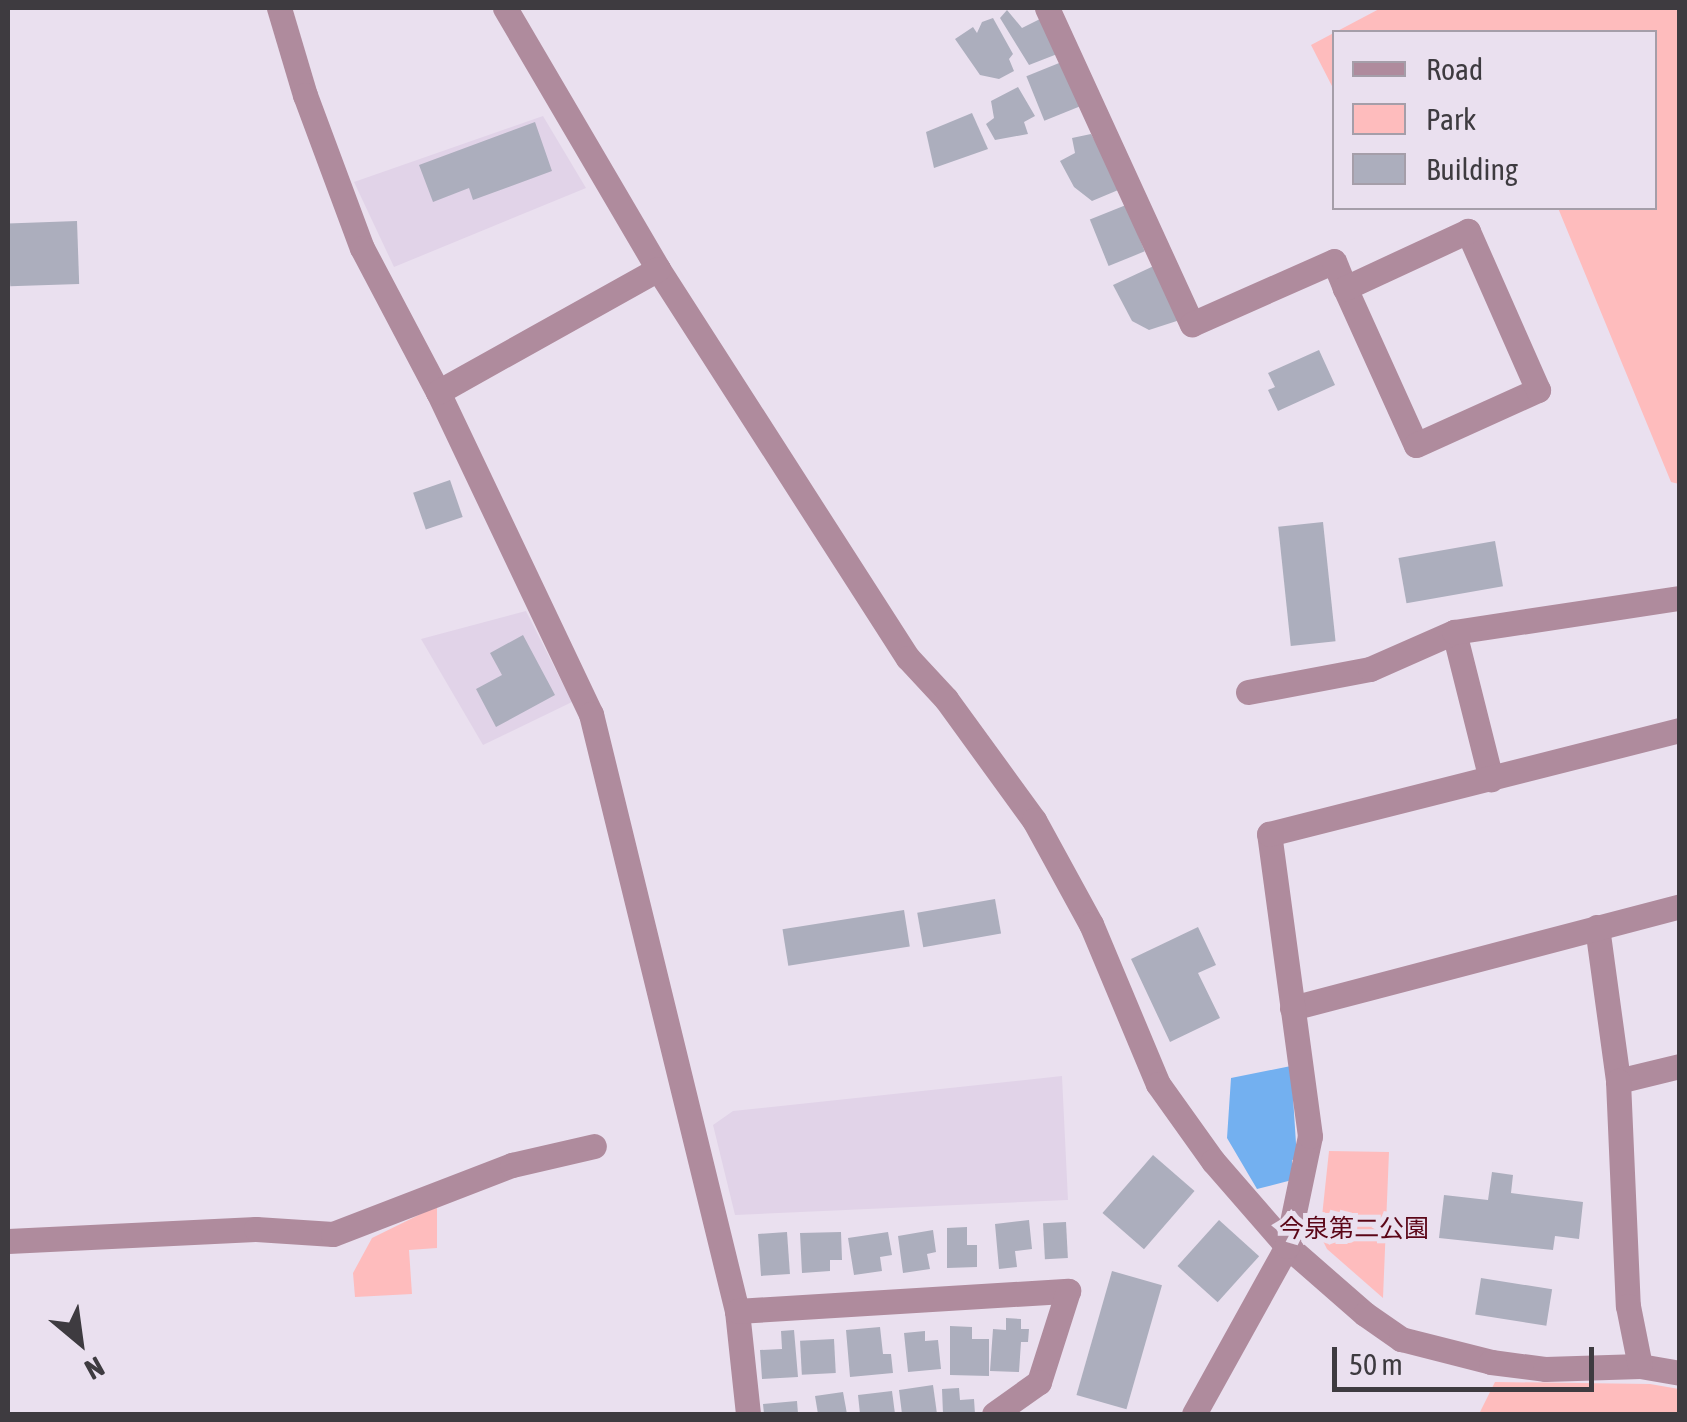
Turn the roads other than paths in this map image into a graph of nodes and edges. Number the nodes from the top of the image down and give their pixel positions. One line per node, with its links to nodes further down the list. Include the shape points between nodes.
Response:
1 (279, 8): 6 (street, via 362,248)
2 (505, 8): 4 (street)
3 (1048, 8): 5 (street, via 1192,324 1334,262)
4 (658, 269): 6 (street); 19 (street, via 908,658 1034,820 1090,924 1158,1084 1213,1162)
5 (1346, 288): 5 (street, via 1468,231 1538,390 1416,445)
6 (438, 392): 20 (street, via 591,714)
7 (1680, 598): 8 (street)
8 (1454, 632): 9 (street, via 1370,669); 11 (street)
9 (1248, 692)
10 (1680, 730): 11 (street)
11 (1491, 779): 14 (street, via 1269,834)
12 (1680, 906): 13 (street)
13 (1597, 927): 14 (street); 16 (street)
14 (1292, 1008): 19 (street, via 1310,1136)
15 (1680, 1066): 16 (street)
16 (1618, 1081): 21 (street, via 1628,1306)
17 (594, 1146): 18 (street, via 512,1165 333,1234 256,1230)
18 (8, 1241)
19 (1287, 1246): 21 (street, via 1401,1338 1545,1369); 25 (street)
20 (738, 1311): 23 (street); 24 (street, via 1068,1291 1038,1382)
21 (1640, 1366): 22 (street)
22 (1680, 1373)
23 (748, 1414)
24 (994, 1414)
25 (1194, 1414)

